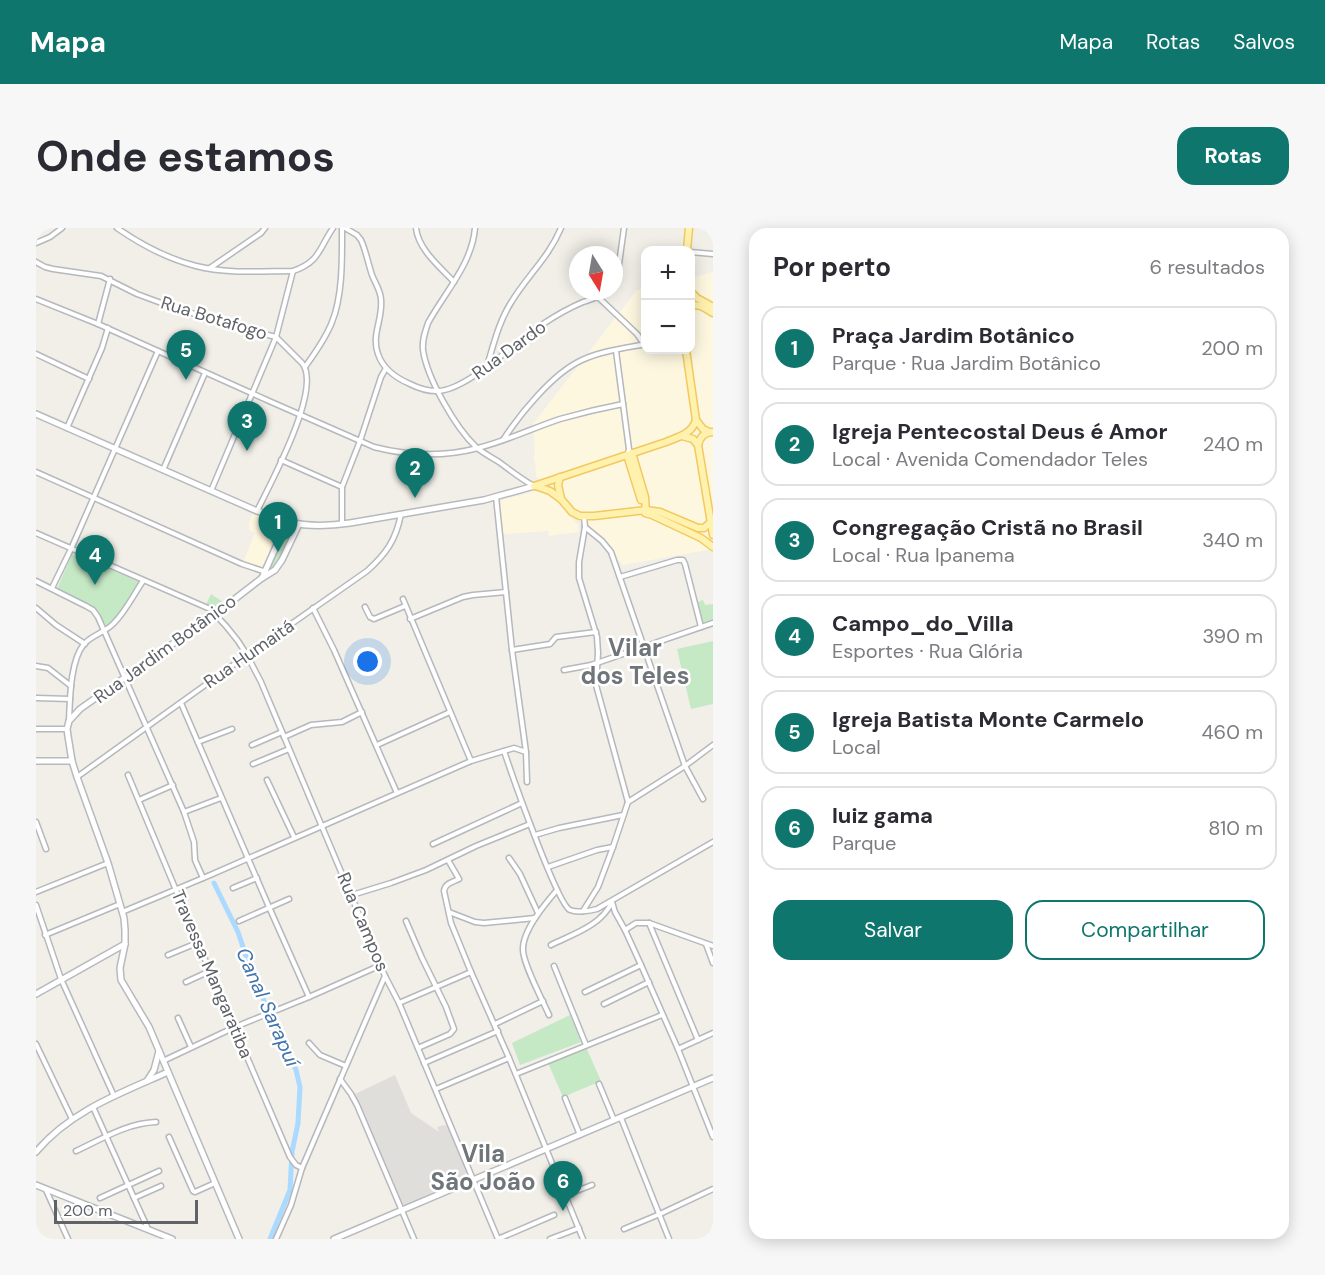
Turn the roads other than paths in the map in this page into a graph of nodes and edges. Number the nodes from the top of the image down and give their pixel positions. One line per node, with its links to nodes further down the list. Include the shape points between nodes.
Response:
1 (62, 228): 11 (street)
2 (117, 228): 17 (street, via 167,255)
3 (265, 228): 17 (street)
4 (333, 228): 18 (street, via 314,259)
5 (344, 228): 37 (street, via 336,311); 38 (street, via 361,240 380,293 376,341 378,356)
6 (416, 228): 20 (street, via 422,245)
7 (475, 228): 20 (street, via 470,254)
8 (561, 228): 39 (street, via 548,254 505,313)
9 (624, 228): 12 (street)
10 (689, 228): 13 (main road)
11 (36, 243)
12 (621, 246)
13 (689, 246)
14 (695, 252): 15 (street)
15 (713, 254)
16 (36, 262): 19 (street, Rua Botafogo, via 52,269)
17 (209, 269): 18 (street)
18 (293, 271): 30 (street)
19 (110, 279): 28 (street); 30 (street, Rua Botafogo, via 172,307)
20 (454, 282): 42 (street, via 428,323 423,341)
21 (695, 295): 26 (main road)
22 (36, 299): 28 (street)
23 (591, 300): 39 (street, Rua Dardo, via 541,325)
24 (601, 300): 31 (street)
25 (695, 304): 27 (main road)
26 (713, 307)
27 (713, 314)
28 (98, 324): 29 (street)
29 (108, 328): 33 (street); 41 (street)
30 (276, 337): 37 (street, Rua Botafogo); 43 (street)
31 (641, 339)
32 (641, 345): 34 (street)
33 (158, 351): 40 (street); 54 (street)
34 (616, 351): 44 (street); 51 (street, via 566,369 524,409)
35 (36, 354): 41 (street)
36 (687, 354): 47 (main road)
37 (305, 367): 46 (street, via 306,395)
38 (386, 368): 42 (street, via 406,383); 52 (street)
39 (486, 368): 42 (street, Rua Dardo, via 466,381)
40 (205, 373): 43 (street); 58 (street)
41 (89, 379): 48 (street)
42 (438, 391): 55 (street)
43 (252, 393): 46 (street); 63 (street)
44 (622, 404): 51 (street, via 561,419); 56 (street)
45 (36, 414): 48 (main road)
46 (301, 415): 52 (street); 57 (street)
47 (696, 420): 49 (main road); 50 (main road)
48 (67, 428): 54 (main road)
49 (711, 432): 53 (main road, via 701,437)
50 (682, 436): 53 (main road); 56 (main road)
51 (502, 440): 55 (street)
52 (360, 441): 55 (street, via 416,455); 62 (street)
53 (698, 445): 72 (main road)
54 (115, 448): 58 (main road); 65 (street)
55 (478, 448): 61 (street)
56 (629, 452): 60 (main road); 68 (main road)
57 (281, 460): 62 (street); 67 (street)
58 (163, 470): 63 (main road)
59 (36, 472): 65 (street)
60 (560, 477): 61 (main road); 66 (main road)
61 (534, 486): 64 (main road); 66 (main road)
62 (342, 487): 74 (street)
63 (211, 490): 67 (main road)
64 (496, 497): 69 (main road); 87 (street)
65 (94, 498): 81 (street); 82 (street)
66 (561, 499): 70 (main road, via 572,512)
67 (257, 511): 71 (main road)
68 (643, 511): 70 (main road); 76 (main road, via 660,512); 78 (main road)
69 (401, 514): 74 (main road); 92 (street, Rua Humaitá, via 390,546 377,562)
70 (584, 516): 75 (street)
71 (287, 522): 73 (main road); 82 (main road, Rua Jardim Botânico)
72 (712, 522): 76 (main road, via 704,528); 79 (main road)
73 (299, 524): 74 (main road); 82 (main road, Rua Jardim Botânico, via 279,566)
74 (342, 524)
75 (585, 527): 83 (street, via 608,548); 98 (street, via 579,578)
76 (695, 527): 78 (main road)
77 (36, 532): 81 (street)
78 (694, 535): 80 (main road)
79 (713, 535)
80 (713, 547)
81 (72, 549): 85 (street); 86 (street)
82 (265, 574): 93 (main road, Rua Jardim Botânico)
83 (620, 578): 96 (street, via 682,560); 100 (street)
84 (36, 581): 86 (street)
85 (143, 581): 93 (street); 97 (street, via 118,619)
86 (52, 588): 97 (street, via 93,610)
87 (506, 592): 94 (street, via 464,597); 101 (street)
88 (403, 599): 89 (street)
89 (405, 606): 90 (street, via 374,619); 94 (street)
90 (365, 607)
91 (36, 608): 99 (street)
92 (314, 608): 102 (street, Rua Humaitá); 111 (street)
93 (215, 614): 102 (street, Rua Campos); 106 (main road, Rua Jardim Botânico)
94 (411, 619): 112 (street)
95 (713, 623): 96 (street)
96 (701, 627): 100 (street)
97 (105, 630): 99 (street); 106 (street)
98 (596, 632): 101 (street, via 556,637 550,644); 103 (street)
99 (85, 644): 107 (street, via 75,663)
100 (643, 647): 103 (street); 130 (street)
101 (512, 650): 125 (street)
102 (247, 655): 110 (street, Rua Humaitá); 118 (street, Rua Campos)
103 (598, 662): 105 (street); 140 (street, via 596,686)
104 (36, 666): 107 (street, via 48,668)
105 (564, 669)
106 (125, 677): 113 (main road, Rua Jardim Botânico); 114 (street)
107 (71, 686): 109 (street)
108 (36, 698): 109 (street)
109 (70, 699): 113 (street)
110 (181, 703): 114 (street, Rua Humaitá); 119 (street)
111 (362, 712): 118 (street, via 342,722 312,725); 121 (street)
112 (450, 712): 121 (street); 128 (street)
113 (69, 721): 116 (main road)
114 (147, 727): 132 (street, Rua Humaitá); 135 (street)
115 (36, 729): 116 (street)
116 (67, 729): 127 (main road)
117 (232, 729): 119 (street)
118 (283, 734): 120 (street); 123 (street, Rua Campos)
119 (198, 742): 137 (street)
120 (252, 745)
121 (376, 745): 136 (street)
122 (713, 745): 130 (street)
123 (289, 749): 129 (street); 146 (street, Rua Campos)
124 (504, 751): 125 (street, via 514,748); 128 (street); 141 (street)
125 (526, 752): 134 (street)
126 (36, 760): 127 (main road)
127 (72, 761): 132 (main road)
128 (471, 761): 136 (street)
129 (253, 764)
130 (685, 766): 138 (street); 140 (street)
131 (128, 775): 139 (street, Travessa Mangaratiba)
132 (77, 777): 156 (main road)
133 (267, 780): 148 (street)
134 (527, 782)
135 (174, 785): 139 (street); 142 (street)
136 (398, 793): 146 (street)
137 (221, 798): 142 (street); 153 (street)
138 (703, 799)
139 (139, 800): 161 (street, Travessa Mangaratiba)
140 (628, 802): 143 (street)
141 (522, 803): 145 (street); 150 (street)
142 (184, 812): 158 (street, via 194,842 195,860)
143 (623, 815): 147 (street); 151 (street)
144 (36, 822): 152 (street)
145 (530, 824): 147 (street); 155 (street)
146 (322, 825): 148 (street); 164 (street, Rua Campos)
147 (535, 835): 157 (street)
148 (294, 837): 153 (street)
149 (713, 842): 166 (street)
150 (433, 844)
151 (614, 847): 157 (street); 171 (street)
152 (46, 849)
153 (248, 858): 158 (street); 159 (street)
154 (509, 858): 173 (street)
155 (448, 860): 164 (street, via 408,878); 170 (street, via 459,879 444,887)
156 (108, 863): 163 (street); 167 (main road)
157 (548, 867): 162 (street)
158 (205, 877): 161 (street)
159 (257, 878): 160 (street); 169 (street)
160 (233, 888)
161 (175, 889): 172 (street); 180 (street, Travessa Mangaratiba)
162 (557, 890): 171 (street, via 568,909); 173 (street)
163 (36, 892)
164 (352, 895): 188 (street, Rua Campos)
165 (289, 899): 169 (street)
166 (612, 902): 171 (street); 178 (street); 183 (street, via 598,921)
167 (120, 904): 172 (main road); 179 (street)
168 (36, 905): 179 (street)
169 (269, 907): 175 (street); 199 (street)
170 (449, 911): 174 (street, via 484,923); 191 (street)
171 (584, 911)
172 (122, 912): 181 (main road)
173 (538, 913): 174 (street)
174 (535, 918): 200 (street, via 523,952)
175 (239, 921)
176 (406, 921): 196 (street)
177 (649, 922): 178 (street); 182 (street); 210 (street)
178 (625, 930): 187 (street)
179 (45, 935): 193 (street)
180 (198, 943): 185 (street); 190 (street, Travessa Mangaratiba)
181 (125, 944): 193 (main road); 217 (main road, via 121,980)
182 (705, 944): 184 (street); 186 (street)
183 (551, 945)
184 (713, 946)
185 (168, 955)
186 (713, 963)
187 (641, 964): 195 (street); 197 (street)
188 (381, 965): 192 (street, Rua Campos); 199 (street)
189 (554, 966): 213 (street)
190 (210, 971): 194 (street); 207 (street, Travessa Mangaratiba)
191 (471, 972): 196 (street); 206 (street)
192 (385, 976): 201 (street, Rua Campos); 221 (street)
193 (61, 979): 198 (main road); 230 (street)
194 (186, 982)
195 (649, 982): 202 (street); 204 (street)
196 (437, 987): 201 (street); 215 (street, via 454,1029)
197 (585, 992)
198 (36, 994)
199 (309, 997): 207 (street)
200 (543, 1001): 203 (street); 206 (street)
201 (399, 1003): 215 (street, Rua Campos)
202 (604, 1004)
203 (549, 1015)
204 (662, 1015): 213 (street); 216 (street)
205 (178, 1017): 214 (street)
206 (495, 1024): 208 (street)
207 (235, 1027): 214 (street); 244 (street, Travessa Mangaratiba, via 290,1157)
208 (498, 1031): 218 (street); 220 (street)
209 (713, 1034): 210 (street)
210 (698, 1040): 216 (street)
211 (309, 1043): 221 (street, via 316,1053)
212 (36, 1044): 234 (street)
213 (586, 1045): 223 (street)
214 (191, 1047): 219 (street)
215 (418, 1048): 220 (street, Rua Campos)
216 (678, 1049): 228 (street)
217 (159, 1051): 219 (main road); 226 (main road)
218 (509, 1058): 223 (street); 229 (street)
219 (163, 1061): 222 (main road)
220 (424, 1063): 229 (street, Rua Campos)
221 (346, 1066): 225 (street)
222 (168, 1072): 226 (main road); 247 (main road)
223 (516, 1074): 242 (street)
224 (713, 1078): 228 (main road)
225 (340, 1079): 244 (street); 257 (street, via 357,1105)
226 (146, 1082): 230 (main road)
227 (599, 1084): 235 (street)
228 (693, 1087): 233 (main road); 240 (street)
229 (436, 1089): 246 (street, Rua Campos)
230 (114, 1097): 232 (main road)
231 (565, 1098): 237 (street)
232 (93, 1107): 234 (main road); 238 (street)
233 (621, 1118): 235 (main road); 258 (street)
234 (72, 1119): 241 (main road)
235 (614, 1120): 237 (main road)
236 (156, 1122): 238 (street, via 129,1126)
237 (580, 1135): 242 (main road)
238 (107, 1137): 243 (street); 248 (street)
239 (169, 1137): 247 (street, via 193,1191)
240 (713, 1137)
241 (37, 1148)
242 (547, 1149): 246 (main road); 254 (street)
243 (76, 1151)
244 (302, 1168): 267 (street)
245 (159, 1171): 248 (street)
246 (474, 1180): 257 (main road); 270 (street, Rua Campos)
247 (214, 1183): 266 (main road)
248 (128, 1184): 255 (street); 256 (street)
249 (36, 1185): 252 (main road)
250 (592, 1185): 254 (street)
251 (161, 1186): 256 (street)
252 (46, 1189): 261 (main road); 264 (street)
253 (713, 1189): 258 (street)
254 (566, 1195): 260 (street)
255 (100, 1198)
256 (134, 1198): 261 (street)
257 (401, 1210): 268 (main road); 269 (street)
258 (660, 1214): 262 (street); 273 (street)
259 (554, 1215): 270 (street)
260 (579, 1228): 271 (street); 272 (street)
261 (148, 1229): 263 (main road)
262 (624, 1229)
263 (163, 1237): 265 (main road)
264 (68, 1239)
265 (172, 1239)
266 (239, 1239)
267 (276, 1239)
268 (334, 1239)
269 (414, 1239)
270 (498, 1239)
271 (550, 1239)
272 (583, 1239)
273 (669, 1239)

